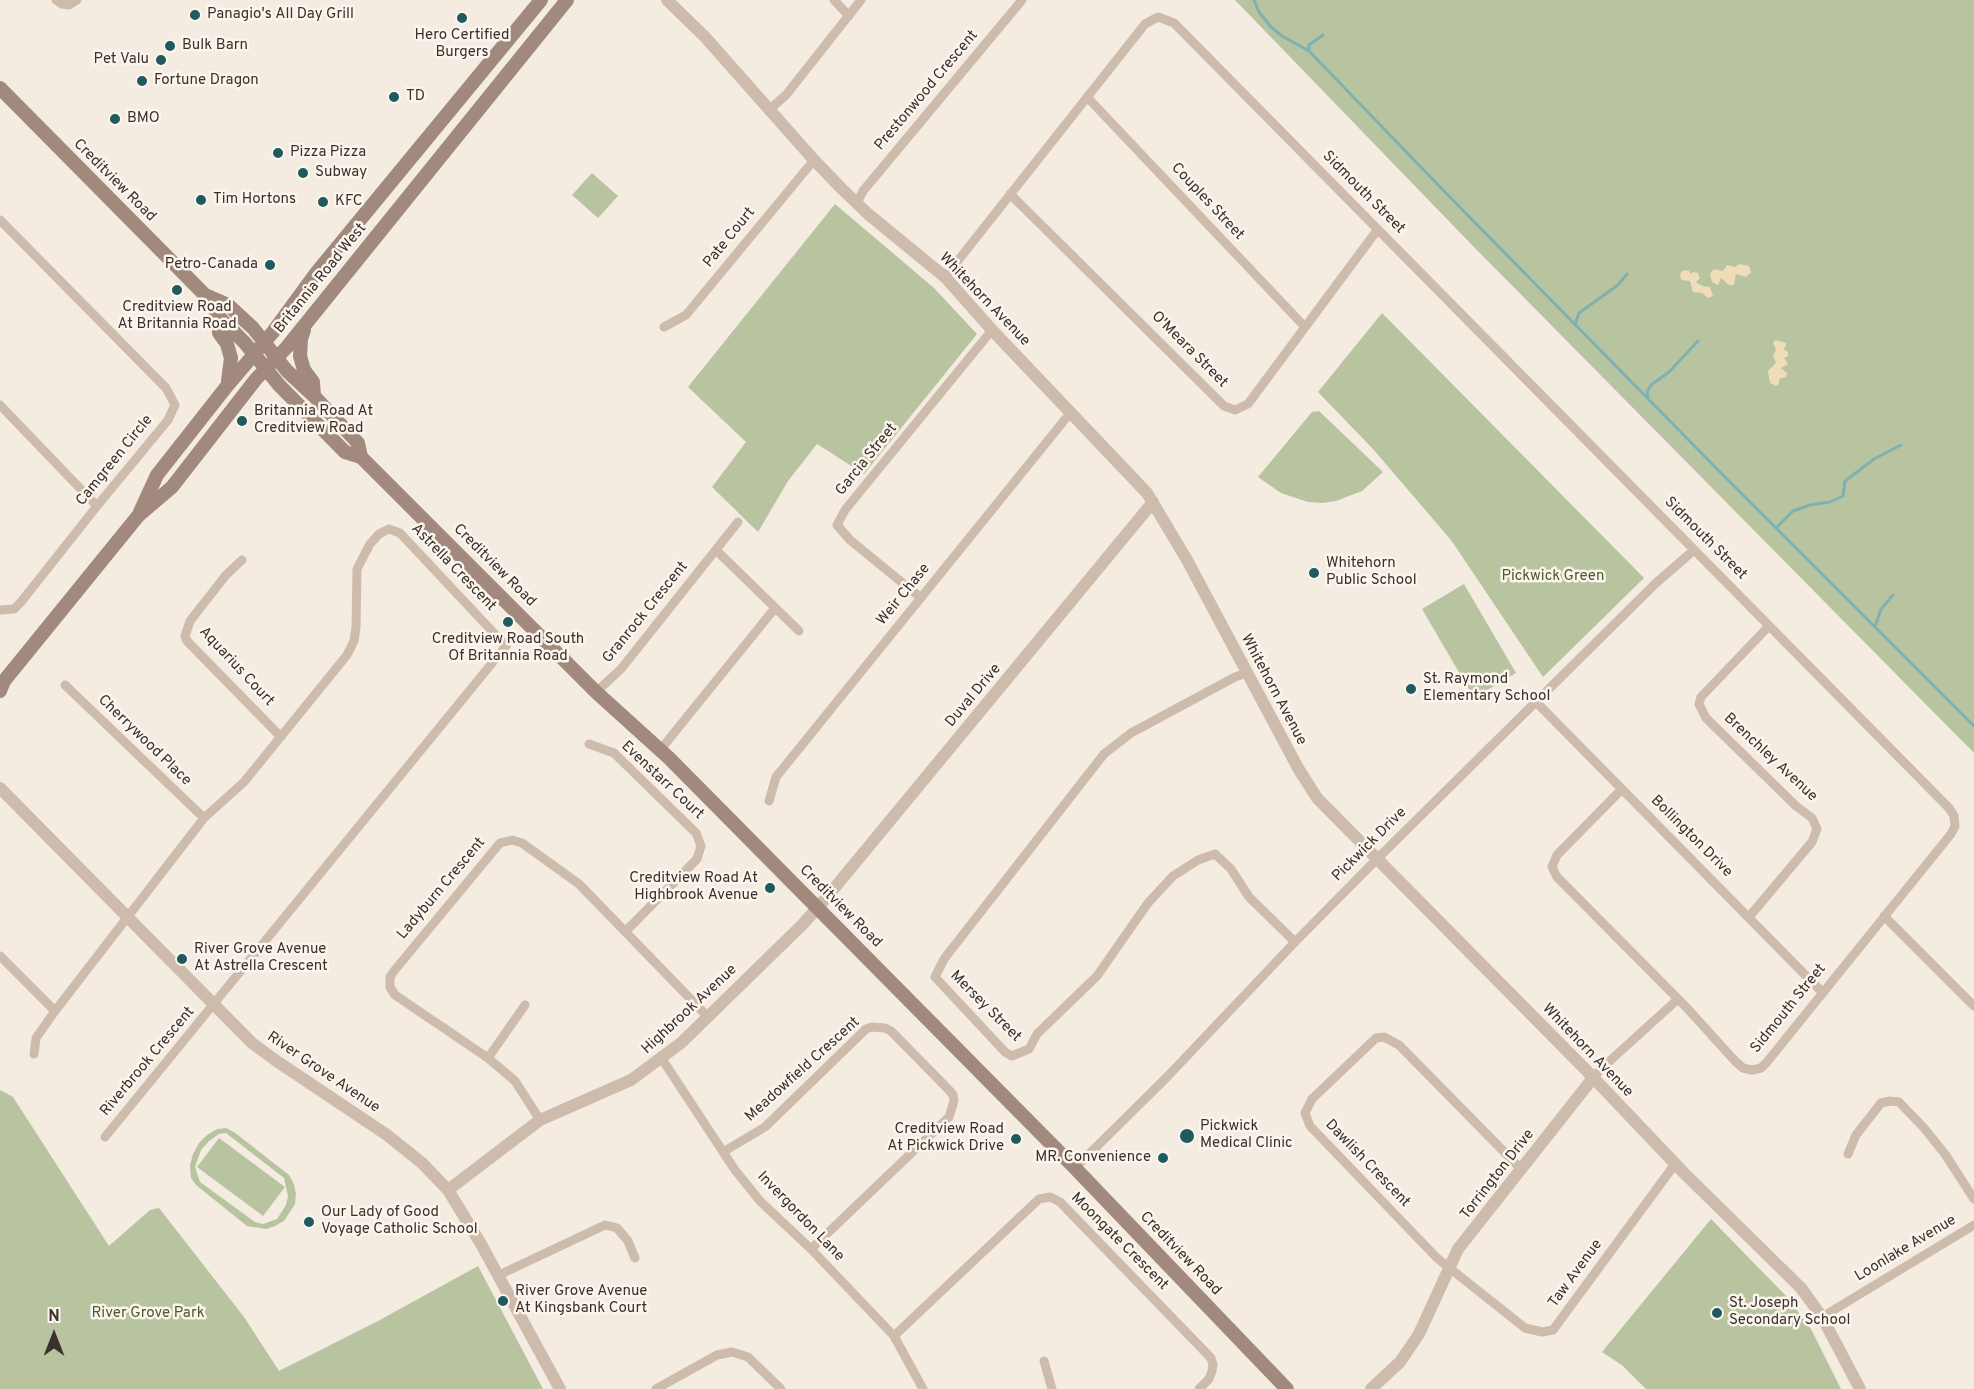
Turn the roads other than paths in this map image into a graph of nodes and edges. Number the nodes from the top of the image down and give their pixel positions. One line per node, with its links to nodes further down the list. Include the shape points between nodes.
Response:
1 (56, 0): 2 (street, via 69,5)
2 (77, 0)
3 (541, 0): 25 (main road, Britannia Road West)
4 (567, 0): 21 (main road, Britannia Road West)
5 (667, 0): 12 (street, Whitehorn Avenue)
6 (834, 0): 9 (street)
7 (861, 0): 9 (street)
8 (1022, 0): 15 (street, Prestonwood Crescent)
9 (849, 16): 12 (street, via 786,95)
10 (0, 88): 19 (main road, Creditview Road)
11 (1087, 97): 14 (street, Sidmouth Street); 17 (street, Sidmouth Street, via 1145,24 1158,17 1174,23); 23 (street, Couples Street)
12 (770, 109): 13 (street, Whitehorn Avenue)
13 (814, 160): 15 (street, Whitehorn Avenue); 22 (street, Pate Court, via 686,315)
14 (1010, 194): 18 (street, Sidmouth Street); 23 (street, O'Meara Street, via 1224,406 1235,410 1248,404)
15 (857, 203): 18 (street, Whitehorn Avenue)
16 (0, 220): 35 (street, Camgreen Circle, via 166,388 174,401 168,420)
17 (1378, 229): 23 (street, O'Meara Street); 39 (street, Sidmouth Street)
18 (945, 277): 24 (street, Whitehorn Avenue)
19 (205, 295): 20 (main road, Creditview Road); 25 (main road, Creditview Road, via 228,305)
20 (220, 318): 26 (main road, Creditview Road); 29 (main road, via 219,333 231,358)
21 (307, 323): 27 (main road, Britannia Road West); 30 (main road, via 300,356 313,382)
22 (664, 327)
23 (1305, 327)
24 (992, 330): 32 (street, Whitehorn Avenue); 41 (street, Garcia Street, via 845,510 837,525)
25 (264, 342): 26 (main road, Britannia Road West); 27 (main road, Creditview Road)
26 (253, 354): 28 (main road, Creditview Road); 29 (main road, Britannia Road West)
27 (277, 358): 28 (main road, Britannia Road West); 30 (main road, Creditview Road)
28 (266, 369): 33 (main road, Creditview Road, via 345,452); 36 (main road, Britannia Road West, via 172,487)
29 (227, 386): 36 (main road, Britannia Road West, via 157,475)
30 (314, 396): 33 (main road, Creditview Road, via 358,443)
31 (0, 405): 35 (street)
32 (1071, 412): 34 (street, Whitehorn Avenue); 41 (street, Weir Chase)
33 (361, 457): 49 (main road, Creditview Road)
34 (1153, 502): 46 (street, Whitehorn Avenue); 59 (street, Duval Drive)
35 (97, 506): 43 (street, Camgreen Circle, via 17,608)
36 (138, 516): 48 (main road, Britannia Road West)
37 (738, 522): 38 (street, Granrock Crescent)
38 (716, 550): 42 (street); 49 (street, Granrock Crescent, via 621,669)
39 (1694, 550): 44 (street, Sidmouth Street); 50 (street, Pickwick Drive)
40 (242, 560): 51 (street, Aquarius Court, via 190,621 185,636)
41 (921, 598): 56 (street, Weir Chase, via 776,777)
42 (775, 608): 45 (street); 53 (street)
43 (0, 610)
44 (1770, 626): 61 (street, Sidmouth Street, via 1954,816 1951,834); 62 (street, Brenchley Avenue, via 1701,697 1699,704 1706,718 1812,818 1817,829 1812,842)
45 (799, 631)
46 (1247, 673): 58 (street, Whitehorn Avenue, via 1317,798); 64 (street, Mersey Street, via 1131,734 1104,754 951,950 935,977 1012,1056 1029,1048 1037,1034 1097,976 1148,903 1173,876 1215,854 1231,869 1249,897)
47 (65, 685): 57 (street, Cherrywood Place)
48 (1, 686)
49 (596, 692): 53 (main road, Creditview Road)
50 (1537, 703): 55 (street, Bollington Drive); 58 (street, Pickwick Drive)
51 (281, 737): 57 (street, Astrella Crescent, via 243,782); 69 (street, Astrella Crescent, via 354,641 357,569 370,544 383,531 400,533 507,646)
52 (589, 744): 63 (street, Evenstarr Court, via 614,753 696,833 701,846 697,859)
53 (661, 749): 59 (main road, Creditview Road)
54 (0, 788): 60 (street, River Grove Avenue)
55 (1622, 789): 62 (street, Bollington Drive); 68 (street, Sidmouth Street, via 1557,855 1552,867 1557,877)
56 (769, 801)
57 (204, 818): 60 (street, Astrella Crescent)
58 (1376, 860): 64 (street, Pickwick Drive); 77 (street, Whitehorn Avenue)
59 (817, 908): 73 (street, Highbrook Avenue); 83 (main road, Creditview Road)
60 (127, 916): 69 (street, River Grove Avenue); 72 (street)
61 (1884, 916): 66 (street, Sidmouth Street); 67 (street)
62 (1749, 917): 66 (street, Bollington Drive)
63 (626, 930): 73 (street, Ladyburn Crescent); 75 (street, Ladyburn Crescent, via 579,884 522,843 506,841 494,849 390,977 395,995)
64 (1294, 942): 83 (street, Pickwick Drive)
65 (0, 956): 72 (street)
66 (1823, 993): 68 (street, Sidmouth Street, via 1767,1062 1752,1070 1735,1062)
67 (1970, 994): 71 (street)
68 (1678, 999): 77 (street, Torrington Drive)
69 (214, 1005): 79 (street, Riverbrook Crescent); 85 (street, River Grove Avenue, via 262,1051 387,1135)
70 (525, 1005): 75 (street)
71 (1974, 1006)
72 (55, 1011): 74 (street, via 36,1038)
73 (708, 1017): 76 (street, Highbrook Avenue)
74 (34, 1054)
75 (488, 1058): 78 (street, Ladyburn Crescent, via 515,1081)
76 (662, 1059): 78 (street, Highbrook Avenue, via 632,1080); 80 (street, Invergordon Lane)
77 (1593, 1078): 82 (street, Whitehorn Avenue); 84 (street, Torrington Drive)
78 (540, 1120): 85 (street, Highbrook Avenue)
79 (105, 1137)
80 (723, 1152): 88 (street, Invergordon Lane, via 760,1201); 88 (street, Meadowfield Crescent, via 765,1127 872,1027 891,1031 948,1089 954,1101 949,1117)
81 (1848, 1154): 86 (street, via 1856,1135 1881,1103 1899,1102 1945,1154)
82 (1675, 1164): 90 (street, Taw Avenue, via 1553,1330 1525,1328); 92 (street, Whitehorn Avenue, via 1801,1288)
83 (1075, 1168): 101 (main road, Creditview Road)
84 (1522, 1170): 90 (street, Torrington Drive, via 1458,1249); 90 (street, Dawlish Crescent, via 1399,1045 1384,1037 1376,1038 1312,1099 1305,1113 1310,1126)
85 (448, 1190): 91 (street, River Grove Avenue)
86 (1974, 1199)
87 (1974, 1225): 92 (street, Loonlake Avenue)
88 (811, 1249): 93 (street, Invergordon Lane)
89 (635, 1258): 91 (street, via 617,1228 605,1225)
90 (1449, 1269): 102 (street, Torrington Drive, via 1419,1334 1400,1362)
91 (499, 1275): 95 (street, River Grove Avenue)
92 (1822, 1317): 103 (street, Whitehorn Avenue)
93 (894, 1336): 98 (street, Invergordon Lane); 100 (street, Moongate Crescent, via 1039,1199 1050,1197 1060,1202 1211,1358 1209,1379)
94 (1044, 1361): 99 (street)
95 (560, 1389)
96 (657, 1389): 97 (street, via 717,1355 732,1352 748,1357)
97 (781, 1389)
98 (923, 1389)
99 (1052, 1389)
100 (1199, 1389)
101 (1287, 1389)
102 (1371, 1389)
103 (1860, 1389)

